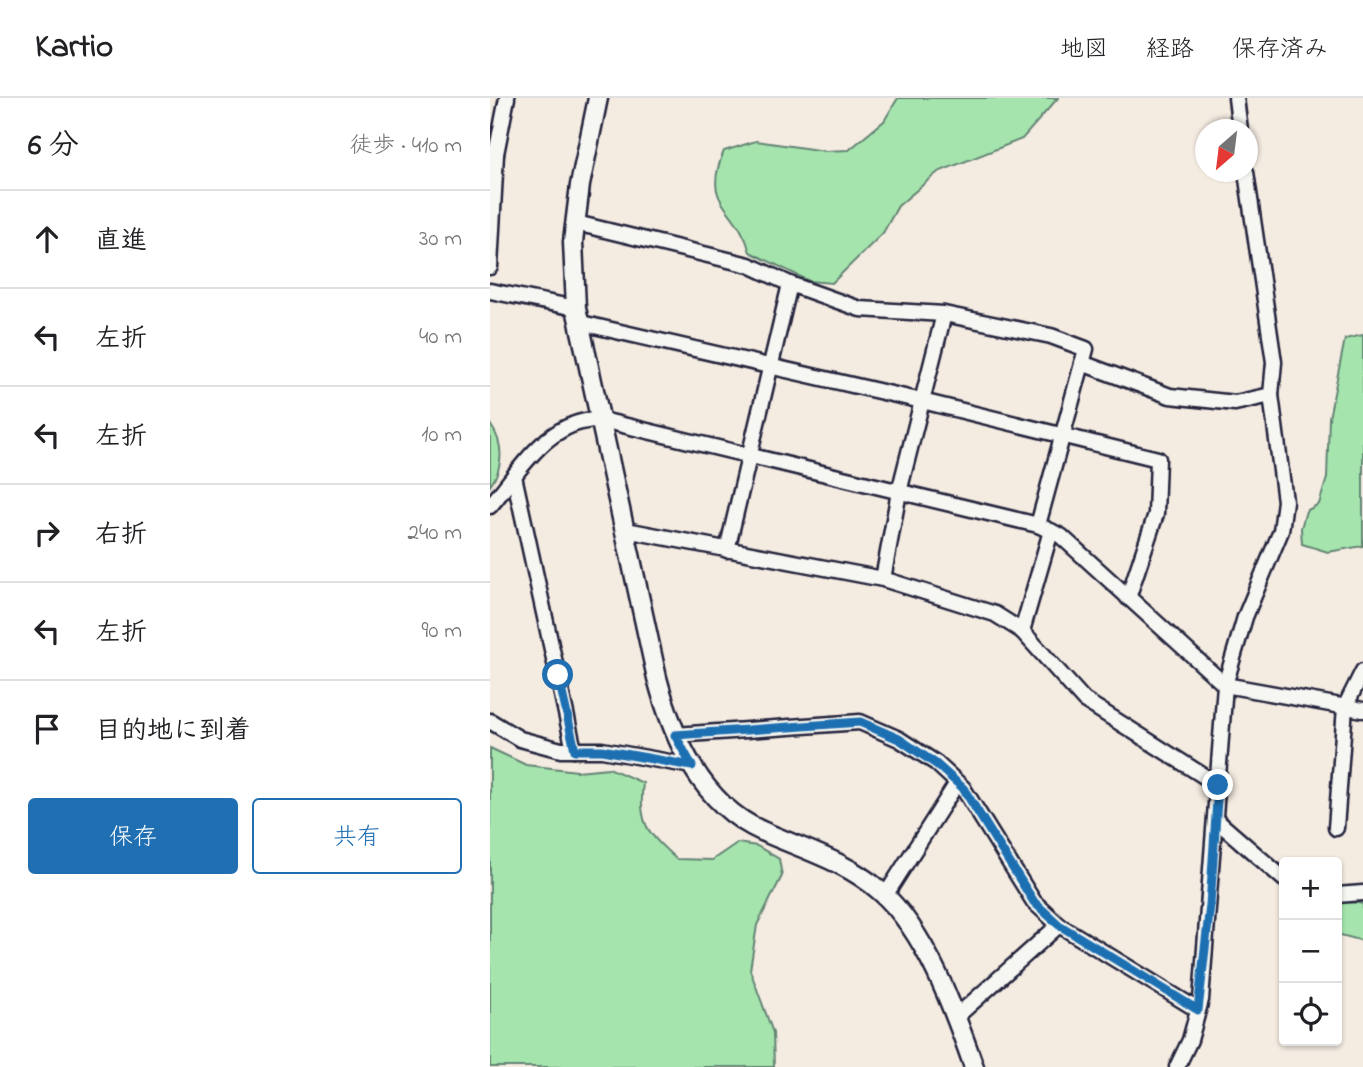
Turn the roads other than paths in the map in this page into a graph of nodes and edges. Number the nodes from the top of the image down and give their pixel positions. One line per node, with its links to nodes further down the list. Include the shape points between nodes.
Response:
1 (507, 98): 5 (street)
2 (598, 98): 7 (street)
3 (1236, 98): 4 (street)
4 (1239, 119)
5 (493, 154): 8 (street)
6 (1247, 182): 15 (street, via 1274,362)
7 (576, 223): 9 (street, via 749,265); 12 (street, via 573,242)
8 (490, 267)
9 (790, 284): 11 (street, via 860,309); 14 (street)
10 (490, 291): 12 (street)
11 (944, 314): 13 (street, via 1051,336 1086,349); 16 (street)
12 (579, 316): 14 (street); 17 (street)
13 (1082, 363): 15 (street, via 1170,396 1235,403); 18 (street)
14 (768, 365): 16 (street); 19 (street)
15 (1271, 395): 30 (street, via 1286,501 1280,531 1245,617)
16 (922, 401): 18 (street); 21 (street)
17 (602, 420): 19 (street); 20 (street, via 586,419 535,448); 24 (street)
18 (1062, 435): 23 (street); 27 (street, via 1158,459 1156,514)
19 (748, 456): 21 (street); 25 (street)
20 (514, 476): 22 (street); 35 (street)
21 (899, 492): 23 (street); 26 (street)
22 (490, 506)
23 (1044, 528): 27 (street, via 1061,536); 28 (street)
24 (626, 530): 25 (street); 34 (street, via 657,678)
25 (727, 550): 26 (street)
26 (883, 579): 28 (street, via 995,614)
27 (1128, 598): 30 (street)
28 (1022, 631): 38 (street, via 1084,700)
29 (1363, 671): 31 (street)
30 (1225, 685): 31 (street); 38 (street)
31 (1345, 707): 32 (street); 40 (street)
32 (1363, 710)
33 (490, 721): 35 (street, via 520,740)
34 (675, 735): 36 (street); 37 (street, via 860,722 899,739)
35 (575, 750): 36 (street, via 602,750)
36 (692, 766): 44 (street, via 745,820 857,873)
37 (957, 783): 44 (street); 45 (street, via 1034,902)
38 (1218, 785): 39 (street)
39 (1216, 820): 41 (street); 46 (street)
40 (1336, 828)
41 (1279, 875)
42 (1363, 893): 43 (street)
43 (1342, 895)
44 (885, 896): 47 (street, via 907,922)
45 (1059, 925): 46 (street); 47 (street)
46 (1198, 1010): 49 (street)
47 (956, 1017): 48 (street)
48 (974, 1067)
49 (1177, 1067)

